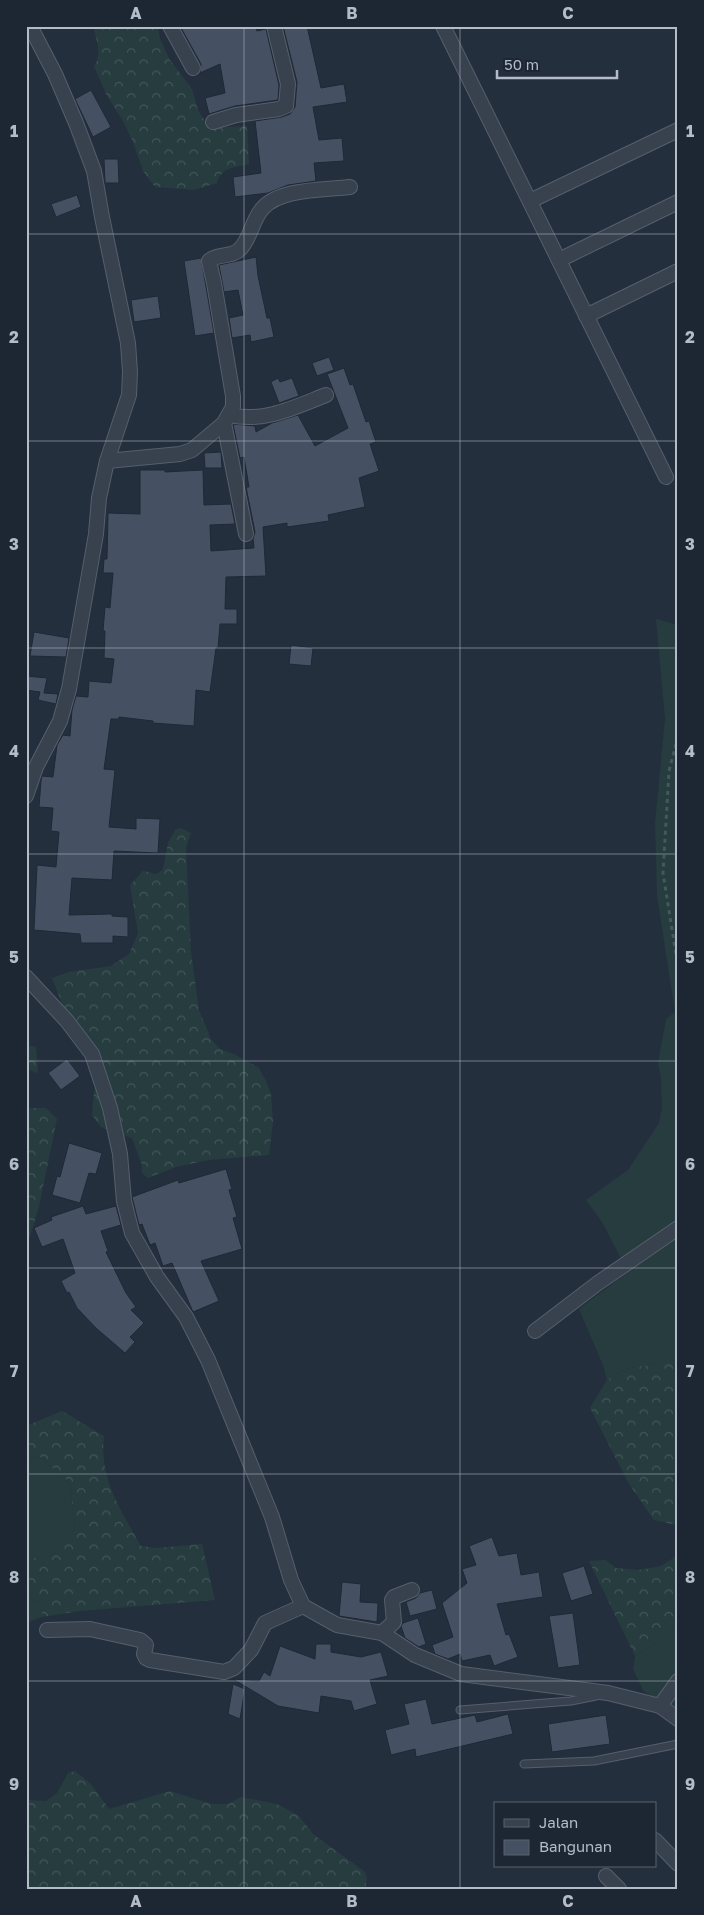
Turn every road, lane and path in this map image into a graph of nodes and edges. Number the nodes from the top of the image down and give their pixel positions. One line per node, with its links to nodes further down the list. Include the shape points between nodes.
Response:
1 (30, 26): 16 (street, via 62,90 94,171 128,343 129,395)
2 (170, 26): 5 (street)
3 (274, 26): 6 (street, via 288,84 286,106)
4 (443, 26): 9 (street)
5 (193, 68)
6 (213, 122)
7 (678, 130): 9 (street)
8 (350, 187): 15 (street, via 297,193 271,201 260,213 239,251 209,261 233,396 233,408)
9 (530, 201): 11 (street)
10 (678, 202): 11 (street)
11 (559, 260): 13 (street)
12 (678, 271): 13 (street)
13 (586, 316): 17 (street)
14 (326, 394): 15 (street, via 271,416)
15 (227, 419): 16 (street, via 192,450); 18 (street)
16 (106, 461): 20 (street, via 69,689 60,722 36,767)
17 (666, 477)
18 (246, 534)
19 (678, 736): 21 (path, via 669,771 662,873)
20 (26, 796)
21 (678, 967)
22 (26, 977): 26 (street, via 92,1054 110,1108 120,1154 124,1202 132,1233 157,1277 186,1317 208,1360 272,1517 291,1580)
23 (678, 1228): 24 (street)
24 (535, 1331)
25 (412, 1590): 28 (street, via 394,1597 394,1622)
26 (303, 1606): 27 (street, via 265,1623 252,1650 234,1668 224,1672 150,1660 144,1654 146,1645 140,1640 90,1629); 28 (street, via 337,1624)
27 (47, 1630)
28 (382, 1633): 30 (street, via 415,1655 461,1674)
29 (678, 1681): 31 (street)
30 (608, 1692): 31 (street); 32 (lane, via 571,1700)
31 (660, 1706): 33 (street)
32 (460, 1710)
33 (678, 1719)
34 (678, 1744): 35 (lane, via 594,1760)
35 (524, 1764)
36 (656, 1841): 37 (street)
37 (678, 1864)
38 (606, 1876): 39 (street)
39 (619, 1889)

